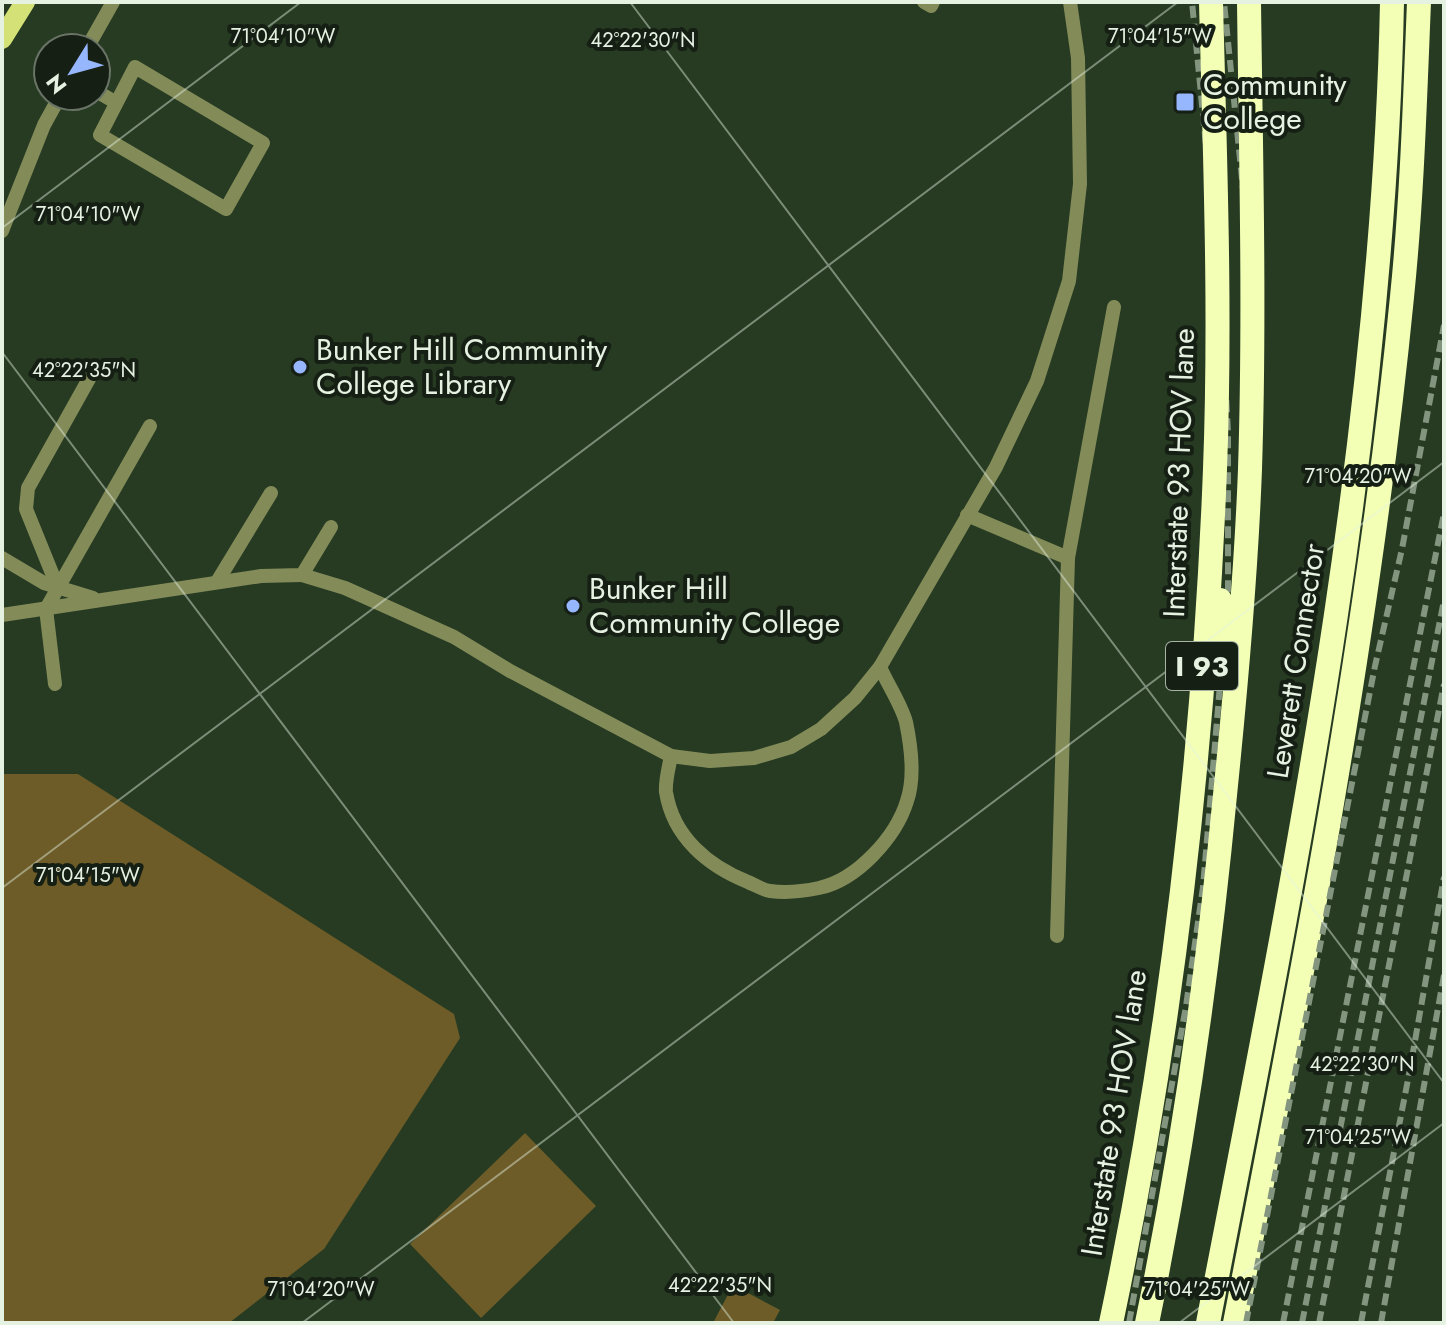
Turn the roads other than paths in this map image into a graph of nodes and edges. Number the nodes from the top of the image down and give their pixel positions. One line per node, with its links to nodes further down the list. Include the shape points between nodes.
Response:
1 (25, 2): 13 (main road)
2 (113, 2): 12 (lane)
3 (924, 2): 4 (lane)
4 (933, 2)
5 (1070, 2): 22 (lane, via 1078,58 1080,184 1069,281 1037,381)
6 (1196, 2): 34 (highway, bridge)
7 (1211, 2): 38 (highway, Interstate 93 HOV lane / I 93, bridge, via 1218,244 1209,579 1175,931 1146,1134)
8 (1239, 2): 34 (highway, I 93, bridge, via 1240,469)
9 (1249, 2): 40 (highway, I 93, bridge, via 1250,469 1235,702 1198,1030)
10 (1392, 2): 41 (highway, Leverett Connector, via 1377,290 1350,518 1279,955)
11 (1419, 2): 37 (highway, Leverett Connector, via 1403,292 1376,522 1324,852)
12 (96, 32)
13 (2, 39)
14 (112, 100): 15 (lane)
15 (115, 102): 15 (lane, via 100,135 226,209 263,143 135,67)
16 (51, 112): 17 (lane)
17 (2, 231)
18 (1114, 307): 25 (lane)
19 (90, 377): 28 (lane, via 28,488 26,509)
20 (150, 426): 28 (lane)
21 (271, 493): 27 (lane)
22 (967, 515): 25 (lane); 32 (lane)
23 (331, 527): 26 (lane)
24 (2, 558): 28 (lane)
25 (1068, 558): 36 (lane)
26 (302, 575): 27 (lane); 35 (lane, via 345,588 454,637)
27 (217, 582): 29 (lane)
28 (58, 588): 29 (lane); 30 (lane)
29 (106, 600): 30 (lane)
30 (46, 609): 31 (lane); 33 (lane)
31 (2, 615)
32 (880, 667): 35 (lane, via 821,729 791,747 754,758 710,761); 35 (lane, via 905,720 911,771 908,799 884,840 841,880 821,888 769,891 713,866 674,820 665,789)
33 (55, 684)
34 (1224, 701): 39 (highway, I 93, via 1187,1029)
35 (671, 756)
36 (1057, 936)
37 (1235, 1319)
38 (1111, 1323)
39 (1136, 1323)
40 (1147, 1323)
41 (1208, 1323)

